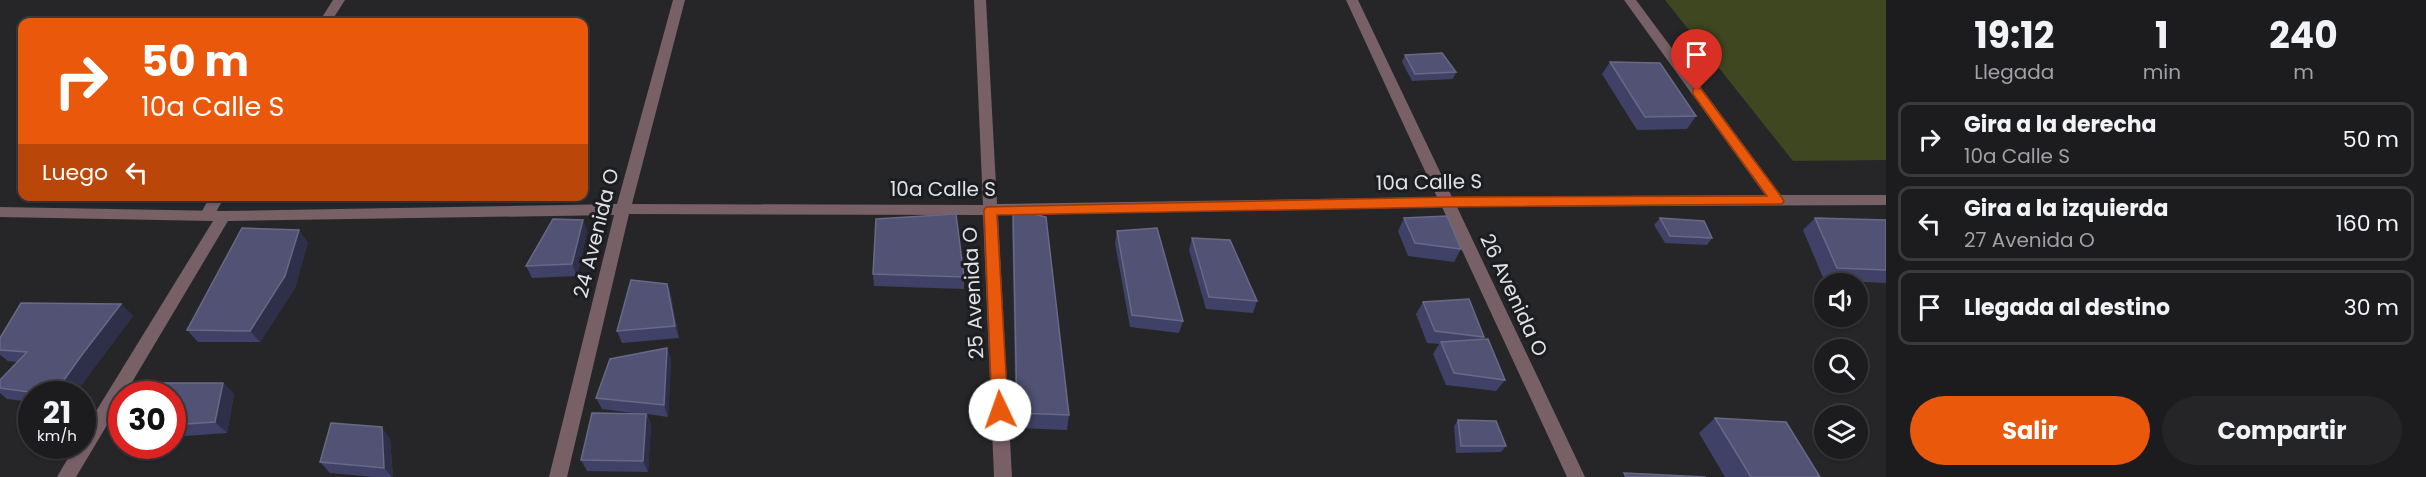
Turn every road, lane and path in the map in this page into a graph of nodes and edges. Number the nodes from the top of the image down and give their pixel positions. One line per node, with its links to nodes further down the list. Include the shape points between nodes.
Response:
1 (339, 0): 6 (street)
2 (680, 0): 11 (street, 24 Avenida O)
3 (980, 0): 12 (street, 25 Avenida O)
4 (1352, 0): 10 (street, 26 Avenida O)
5 (1630, 0): 9 (street)
6 (328, 18)
7 (1886, 200): 9 (street, 10a Calle S)
8 (215, 201): 14 (street)
9 (1778, 201): 10 (street, 10a Calle S)
10 (1447, 202): 12 (street, 10a Calle S); 19 (street, 26 Avenida O)
11 (623, 209): 12 (street, 10a Calle S); 15 (street, 10a Calle S); 17 (street, 24 Avenida O)
12 (990, 210): 18 (street, 25 Avenida O)
13 (0, 212): 14 (street, 10a Calle S)
14 (207, 215): 15 (street, 10a Calle S)
15 (224, 216): 16 (street)
16 (66, 477)
17 (558, 477)
18 (1003, 477)
19 (1576, 477)

